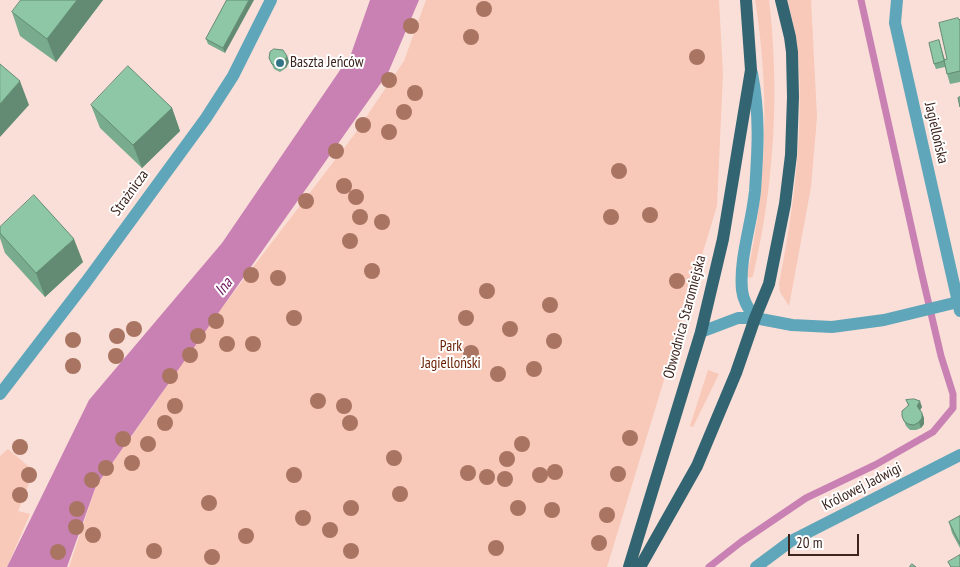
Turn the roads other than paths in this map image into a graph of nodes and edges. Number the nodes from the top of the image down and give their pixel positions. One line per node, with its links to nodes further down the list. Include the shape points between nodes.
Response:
1 (271, 0): 9 (street, Strażnicza, via 233,76 206,118)
2 (746, 0): 5 (main road, Obwodnica Staromiejska)
3 (781, 0): 7 (main road, via 792,52 791,155 777,248 769,284)
4 (897, 0): 6 (street, Jagiellońska, via 895,23)
5 (751, 70): 7 (street, Obwodnica Staromiejska, via 758,137 755,194 744,256 742,291); 8 (main road, Obwodnica Staromiejska, via 723,239)
6 (959, 306): 7 (street, Jagiellońska, via 832,327 792,325)
7 (755, 318): 8 (street, Jagiellońska, via 738,318); 12 (main road, via 697,466)
8 (701, 332): 11 (main road, Obwodnica Staromiejska)
9 (0, 394)
10 (960, 455): 13 (street, Królowej Jadwigi, via 791,541)
11 (629, 567)
12 (640, 567)
13 (756, 567)

